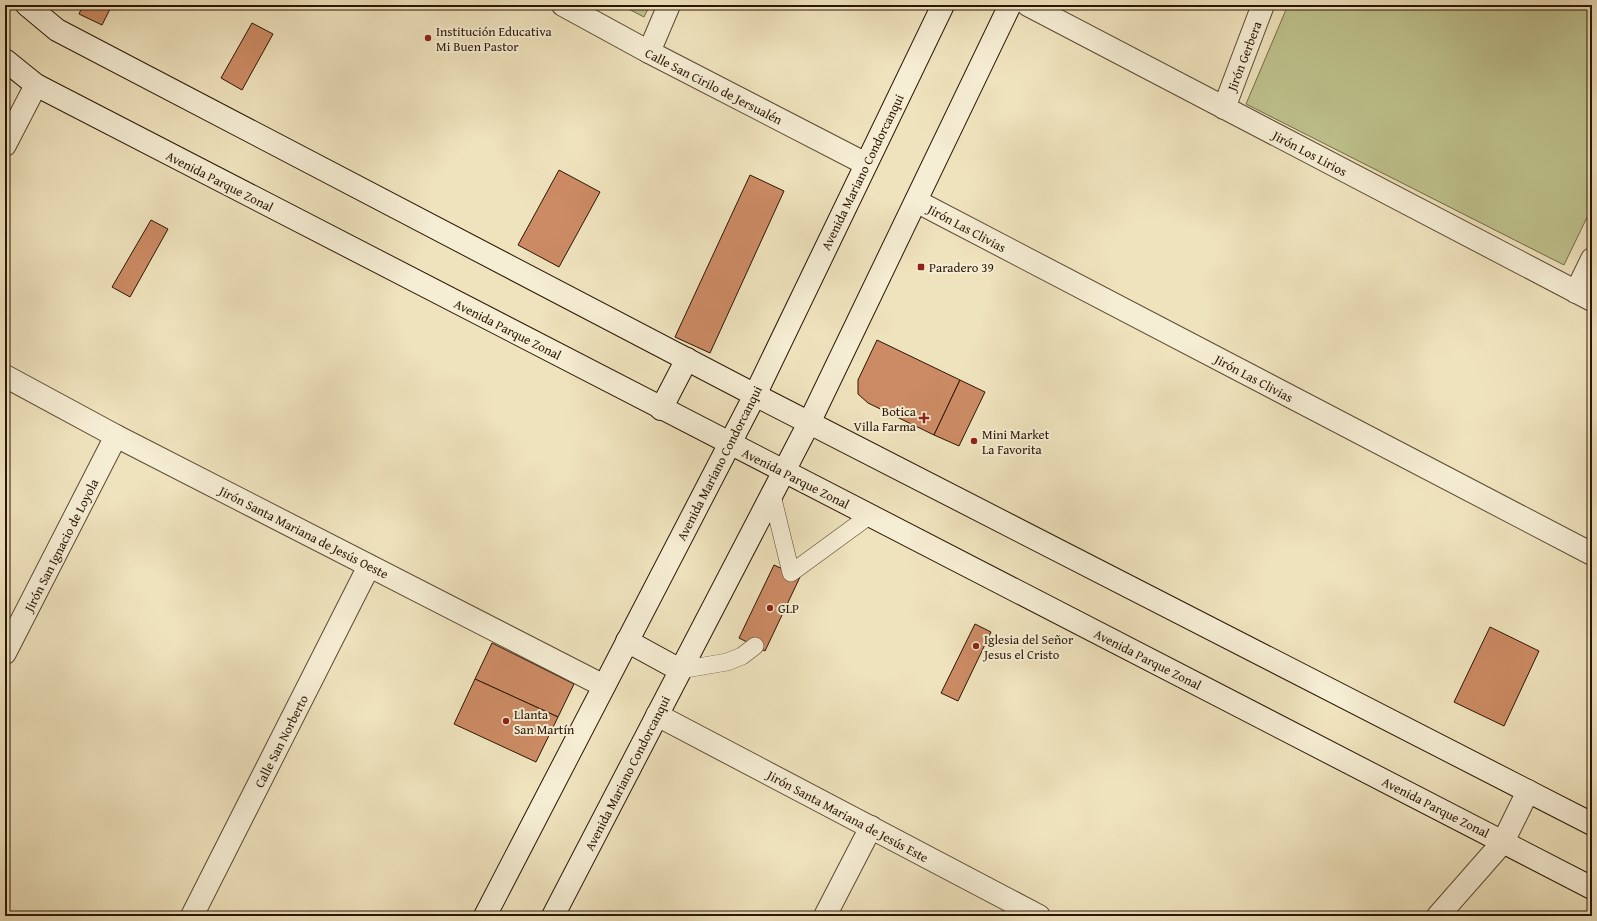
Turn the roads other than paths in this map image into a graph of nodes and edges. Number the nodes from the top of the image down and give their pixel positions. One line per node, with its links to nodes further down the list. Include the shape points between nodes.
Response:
1 (27, 5): 17 (main road, via 57,30)
2 (563, 5): 8 (main road, Calle San Cirilo de Jersualén)
3 (669, 5): 8 (main road)
4 (943, 5): 13 (main road, Avenida Mariano Condorcanqui)
5 (1010, 5): 14 (main road, Avenida Mariano Condorcanqui)
6 (1028, 5): 11 (main road, Jirón Los Lirios)
7 (1263, 5): 11 (main road, Jirón Gerbera)
8 (648, 52): 13 (main road, Calle San Cirilo de Jersualén)
9 (5, 60): 10 (main road, Avenida Parque Zonal)
10 (36, 85): 12 (main road); 20 (main road, Avenida Parque Zonal)
11 (1224, 108): 16 (main road, Jirón Los Lirios)
12 (5, 145)
13 (866, 164): 19 (main road, Avenida Mariano Condorcanqui)
14 (916, 201): 21 (main road, Avenida Mariano Condorcanqui); 27 (main road, Jirón Las Clivias)
15 (1592, 259): 16 (main road)
16 (1584, 296)
17 (687, 360): 19 (main road); 20 (main road)
18 (5, 376): 22 (main road, Jirón Santa Mariana de Jesús Oeste)
19 (755, 395): 21 (main road); 23 (main road, Avenida Mariano Condorcanqui)
20 (661, 409): 23 (main road, Avenida Parque Zonal)
21 (809, 423): 24 (main road, Avenida Mariano Condorcanqui); 35 (main road)
22 (116, 436): 28 (main road, Jirón Santa Mariana de Jesús Oeste); 31 (main road, Jirón San Ignacio de Loyola)
23 (730, 444): 24 (main road, Avenida Parque Zonal); 29 (main road, Avenida Mariano Condorcanqui)
24 (784, 472): 25 (main road, Avenida Mariano Condorcanqui); 26 (main road, Avenida Parque Zonal)
25 (772, 495): 26 (lane, via 791,573); 32 (main road, Avenida Mariano Condorcanqui)
26 (869, 516): 38 (main road, Avenida Parque Zonal)
27 (1592, 554)
28 (370, 566): 33 (main road, Jirón Santa Mariana de Jesús Oeste); 40 (main road, Calle San Norberto)
29 (627, 641): 32 (main road); 33 (main road, Avenida Mariano Condorcanqui)
30 (755, 646): 32 (lane, via 742,656 727,662)
31 (5, 653)
32 (680, 670): 34 (main road, Avenida Mariano Condorcanqui)
33 (604, 686): 41 (main road, Avenida Mariano Condorcanqui)
34 (657, 715): 37 (main road, Jirón Santa Mariana de Jesús Este); 42 (main road, Avenida Mariano Condorcanqui)
35 (1528, 791): 36 (main road); 38 (main road)
36 (1592, 824)
37 (871, 827): 43 (main road); 44 (main road, Jirón Santa Mariana de Jesús Este)
38 (1503, 842): 39 (main road, Avenida Parque Zonal); 45 (main road)
39 (1592, 888)
40 (192, 916)
41 (485, 916)
42 (552, 916)
43 (825, 916)
44 (1039, 916)
45 (1438, 916)

